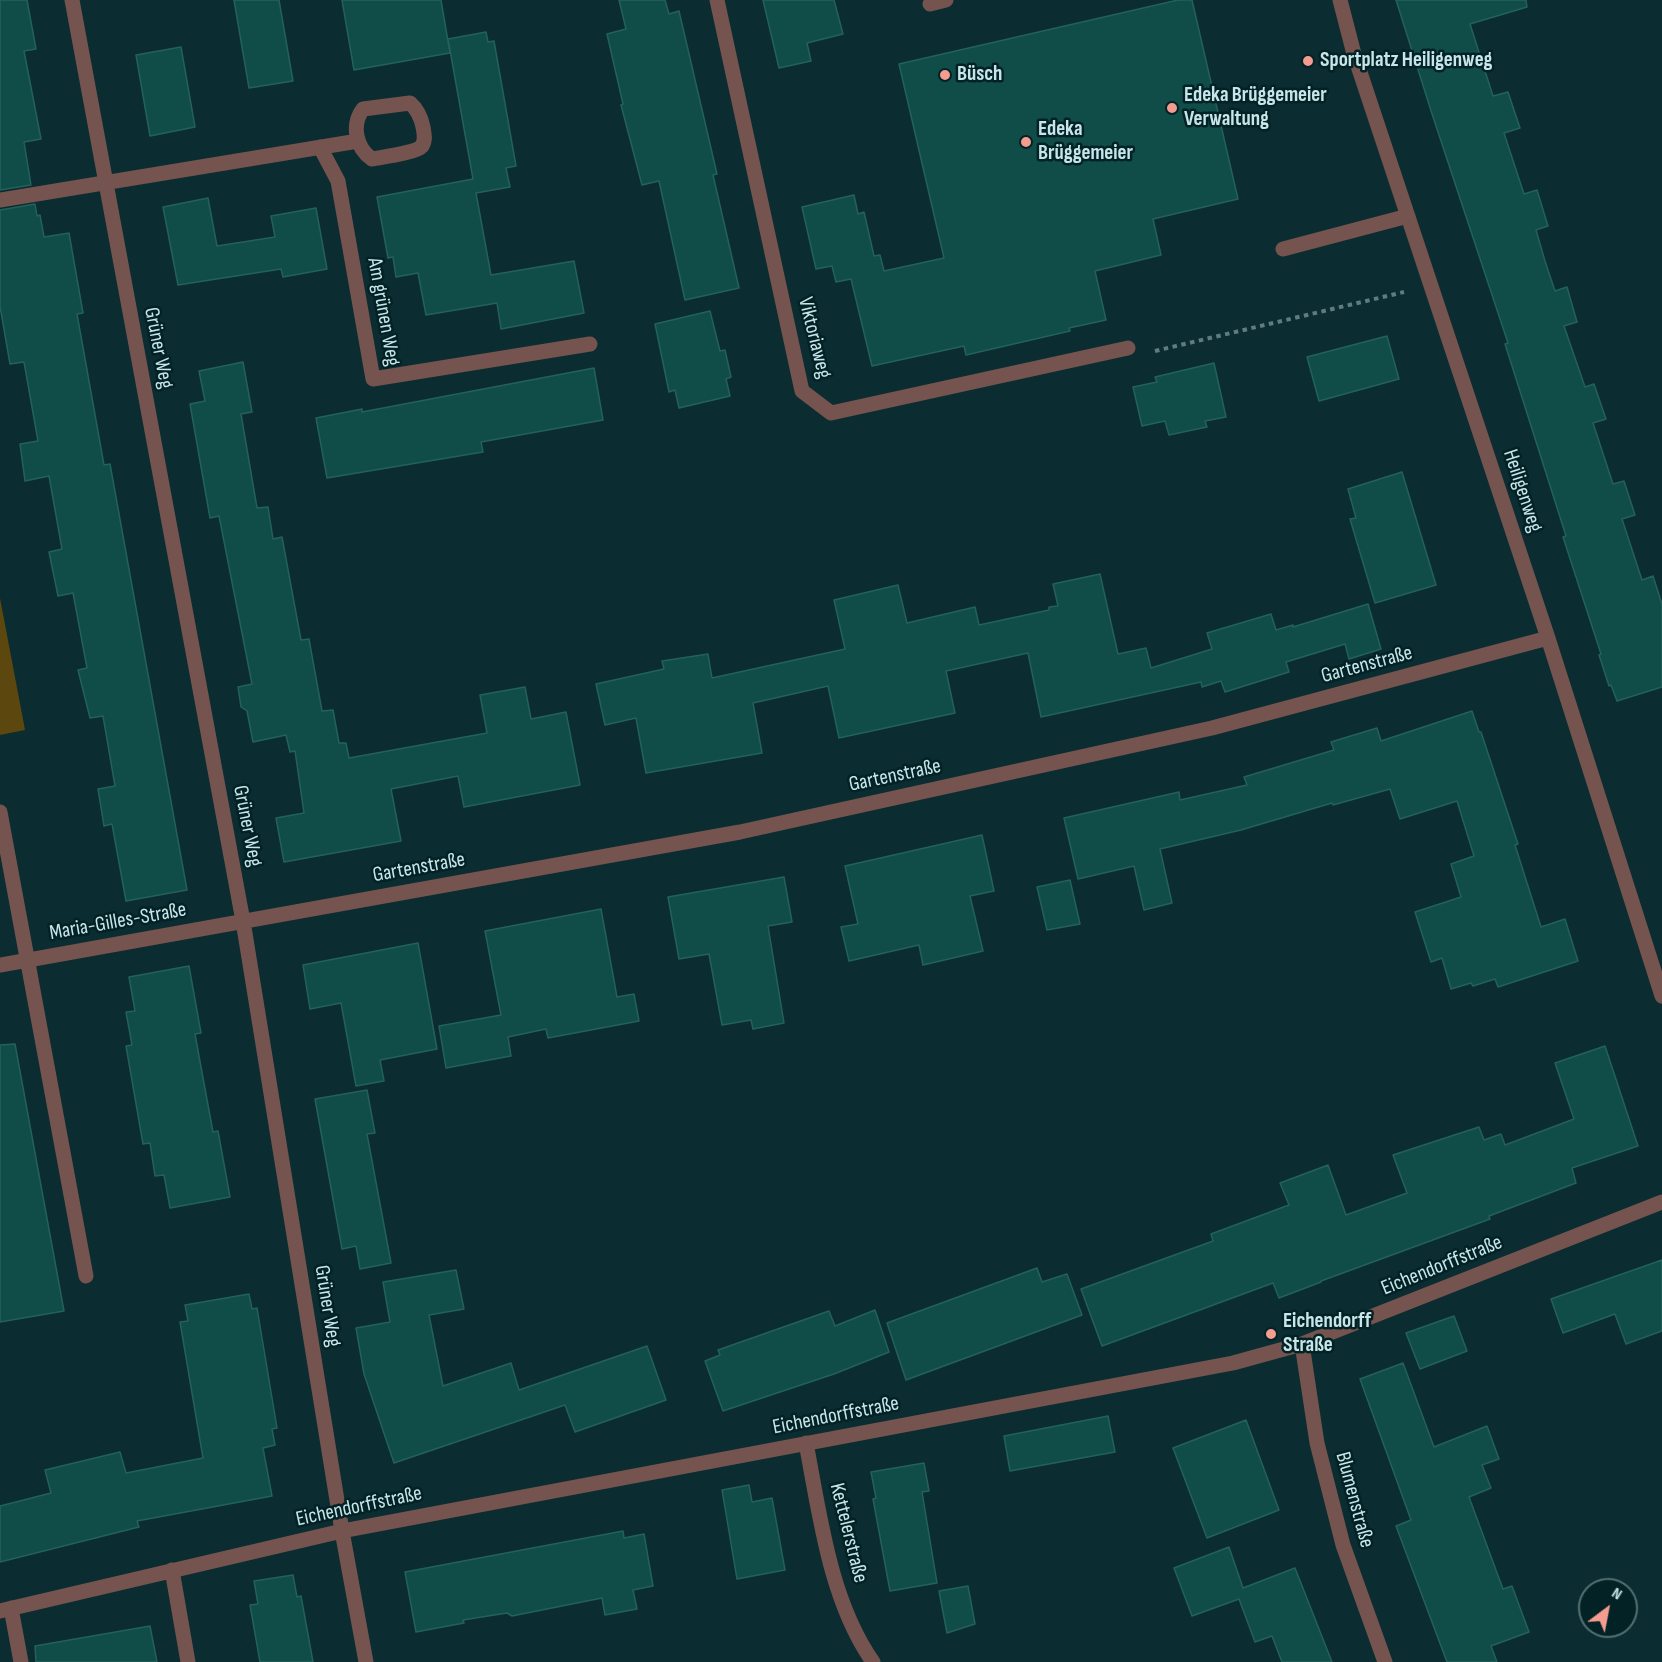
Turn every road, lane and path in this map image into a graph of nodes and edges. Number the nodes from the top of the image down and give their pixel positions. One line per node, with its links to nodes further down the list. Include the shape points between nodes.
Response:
1 (72, 0): 8 (street, Grüner Weg)
2 (717, 0): 14 (street, Viktoriaweg, via 802,391 831,413)
3 (946, 0): 5 (street)
4 (1340, 0): 10 (street, Heiligenweg)
5 (930, 4)
6 (358, 141): 6 (street, via 357,116 363,109 410,103 421,117 424,138 415,150 372,159); 7 (street)
7 (320, 147): 8 (street); 13 (street, Am grünen Weg, via 338,181 373,379)
8 (106, 183): 9 (street); 17 (street, Grüner Weg)
9 (0, 200)
10 (1408, 216): 11 (street); 12 (street, Heiligenweg)
11 (1282, 249)
12 (1431, 286): 14 (path, via 1153,351); 15 (street, Heiligenweg)
13 (590, 344)
14 (1128, 348)
15 (1548, 638): 17 (street, Gartenstraße, via 1212,728 740,832); 20 (street, Heiligenweg)
16 (0, 812): 18 (street)
17 (243, 921): 18 (street, Maria-Gilles-Straße); 25 (street, Grüner Weg)
18 (27, 960): 19 (street, Maria-Gilles-Straße); 22 (street)
19 (0, 965)
20 (1662, 996)
21 (1662, 1202): 23 (street, Eichendorffstraße)
22 (86, 1276)
23 (1302, 1344): 24 (street, Eichendorffstraße, via 1233,1364); 32 (street, Blumenstraße, via 1317,1443 1343,1545)
24 (806, 1443): 25 (street, Eichendorffstraße); 31 (street, Kettelerstraße, via 830,1563 860,1643)
25 (342, 1530): 26 (street, Eichendorffstraße); 30 (street, Grüner Weg)
26 (172, 1570): 27 (street, Eichendorffstraße); 29 (street)
27 (5, 1609): 28 (street)
28 (21, 1662)
29 (188, 1662)
30 (366, 1662)
31 (873, 1662)
32 (1385, 1662)

